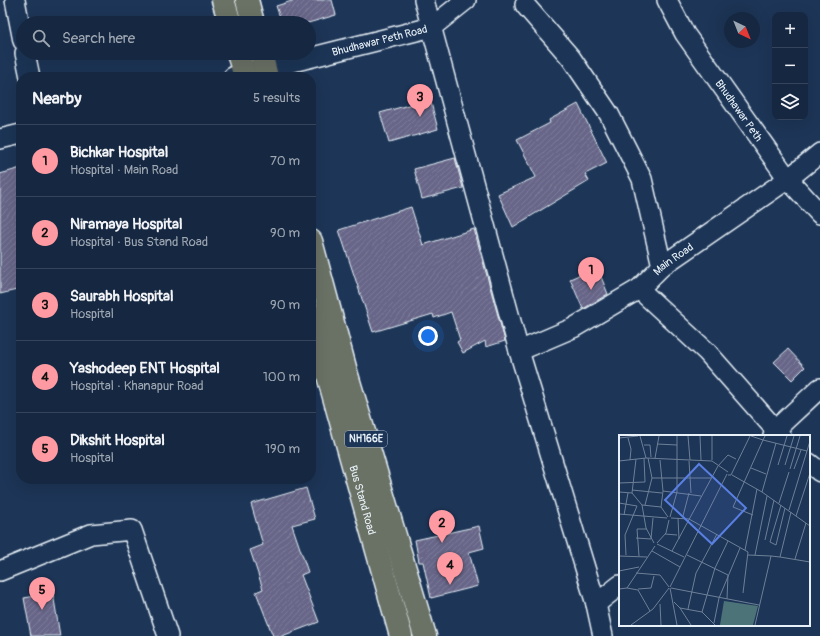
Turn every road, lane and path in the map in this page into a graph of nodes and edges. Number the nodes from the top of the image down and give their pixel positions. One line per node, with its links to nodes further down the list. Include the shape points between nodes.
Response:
1 (14, 0): 8 (street)
2 (223, 0): 9 (highway)
3 (247, 0): 10 (highway)
4 (424, 0): 11 (street)
5 (466, 0): 11 (street, Bhudhawar Peth Road)
6 (667, 0): 23 (street, Bhudhawar Peth, via 685,34)
7 (525, 5): 26 (street, via 571,58 609,114 642,179)
8 (18, 16)
9 (228, 16)
10 (251, 16)
11 (432, 27): 12 (street, Bhudhawar Peth Road); 29 (street)
12 (316, 55)
13 (26, 60): 17 (street)
14 (239, 60): 18 (highway)
15 (295, 60): 16 (street, Bhudhawar Peth Road)
16 (270, 66): 19 (street, Bhudhawar Peth Road)
17 (29, 72)
18 (240, 72)
19 (253, 72)
20 (16, 135): 21 (street)
21 (0, 139)
22 (820, 153): 23 (street, Main Road)
23 (788, 179): 24 (street, Bhudhawar Peth); 26 (street, Main Road)
24 (820, 214)
25 (316, 260): 39 (highway, NH166E, via 347,375)
26 (662, 266): 27 (street, Main Road)
27 (639, 290): 29 (street, Main Road, via 574,328); 31 (street, via 707,352)
28 (316, 333): 38 (highway, Bus Stand Road / NH166E)
29 (520, 351): 36 (street)
30 (820, 388): 31 (street)
31 (777, 434)
32 (810, 464): 33 (street)
33 (820, 472)
34 (0, 571): 37 (street, via 91,534 132,530)
35 (619, 586): 36 (street)
36 (596, 604): 40 (street)
37 (168, 636)
38 (401, 636)
39 (425, 636)
40 (603, 636)

